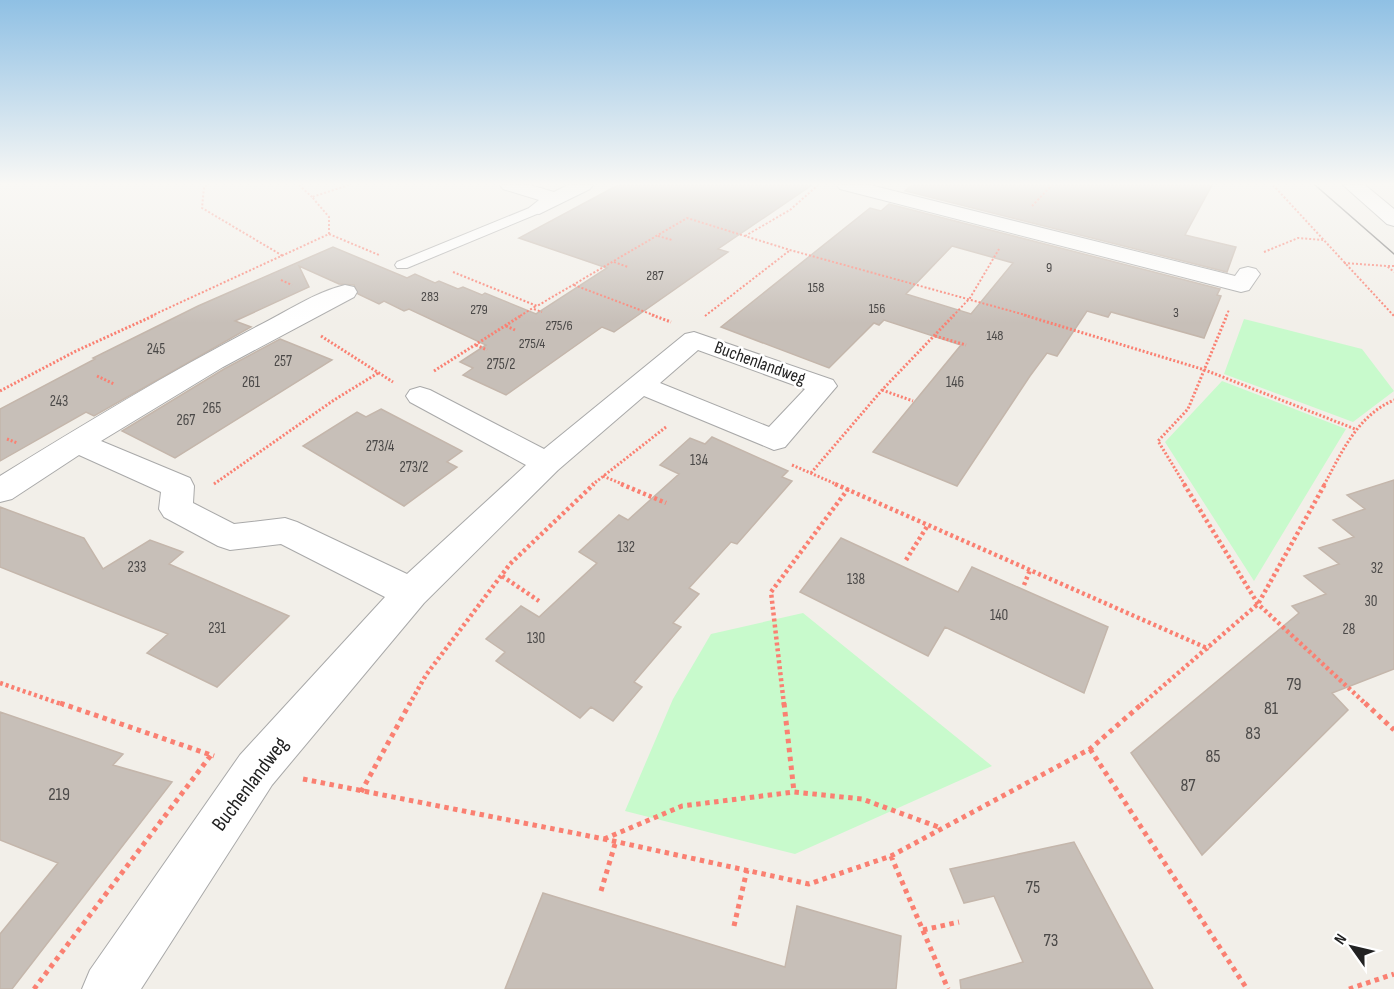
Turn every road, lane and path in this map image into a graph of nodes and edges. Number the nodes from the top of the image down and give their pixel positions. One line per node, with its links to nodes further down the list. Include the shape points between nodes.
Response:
1 (241, 231): 15 (path)
2 (481, 231): 18 (lane)
3 (666, 231): 10 (path)
4 (726, 231): 11 (path)
5 (754, 231): 11 (path)
6 (1010, 231): 26 (path)
7 (1030, 231): 23 (street)
8 (1316, 231): 13 (path)
9 (329, 234): 15 (path); 18 (path)
10 (658, 236): 12 (path); 16 (path)
11 (744, 237): 14 (path)
12 (672, 240)
13 (1324, 240): 17 (path); 23 (path, via 1298,238 1240,261)
14 (790, 250): 26 (path); 33 (path)
15 (283, 256): 42 (path, via 76,351)
16 (613, 262): 21 (path); 24 (path)
17 (1344, 263): 20 (path); 29 (path)
18 (402, 264): 27 (path, via 445,269)
19 (1394, 264): 20 (path)
20 (1387, 266): 22 (path)
21 (628, 267)
22 (1394, 272)
23 (1244, 280): 38 (path)
24 (573, 285): 27 (path); 33 (path)
25 (345, 292): 30 (street)
26 (970, 298): 34 (path); 38 (path)
27 (535, 307): 28 (path); 31 (path)
28 (542, 312)
29 (1394, 316)
30 (290, 318): 39 (path); 48 (street)
31 (505, 326): 32 (path); 35 (path)
32 (515, 330)
33 (692, 334): 40 (street, Buchenlandweg); 46 (street, Buchenlandweg, via 823,386 774,440)
34 (935, 336): 36 (path); 41 (path)
35 (476, 345): 37 (path); 43 (path)
36 (966, 345)
37 (488, 350)
38 (1205, 370): 47 (path); 64 (path, via 1188,409 1158,441)
39 (378, 373): 43 (path); 53 (path, via 211,485)
40 (641, 385): 46 (street, Buchenlandweg); 49 (street, Buchenlandweg)
41 (882, 390): 44 (path); 51 (path)
42 (0, 391)
43 (413, 393): 49 (street)
44 (913, 400)
45 (1394, 400): 47 (path, via 1380,406)
46 (693, 406): 52 (path)
47 (1355, 429): 64 (path)
48 (76, 442): 53 (street); 55 (street)
49 (547, 463): 62 (street, Buchenlandweg)
50 (789, 464): 51 (path)
51 (810, 473): 54 (path)
52 (603, 476): 56 (path); 60 (path)
53 (178, 486): 62 (street, via 176,509 230,537 285,531)
54 (848, 489): 57 (path); 72 (path, via 771,592)
55 (0, 491)
56 (666, 503)
57 (928, 525): 58 (path); 59 (path)
58 (906, 560)
59 (1030, 570): 61 (path); 65 (path)
60 (502, 576): 63 (path); 71 (path, via 426,675)
61 (1024, 585)
62 (411, 593): 70 (street, Buchenlandweg)
63 (539, 601)
64 (1258, 604): 65 (path); 67 (path)
65 (1209, 649): 68 (path)
66 (0, 683): 69 (path)
67 (1394, 730)
68 (1090, 749): 73 (path); 86 (path)
69 (211, 755): 70 (path); 83 (path)
70 (256, 770): 71 (path); 84 (street, Buchenlandweg)
71 (361, 792): 74 (path)
72 (794, 792): 73 (path, via 862,799); 74 (path, via 682,806)
73 (942, 828): 76 (path)
74 (604, 839): 75 (path)
75 (615, 844): 77 (path); 78 (path)
76 (891, 856): 77 (path, via 809,884); 81 (path)
77 (747, 870): 80 (path)
78 (601, 891)
79 (959, 922): 81 (path)
80 (734, 926)
81 (923, 930): 85 (path)
82 (1394, 974): 87 (path)
83 (34, 989)
84 (109, 989)
85 (948, 989)
86 (1247, 989)
87 (1349, 989)

